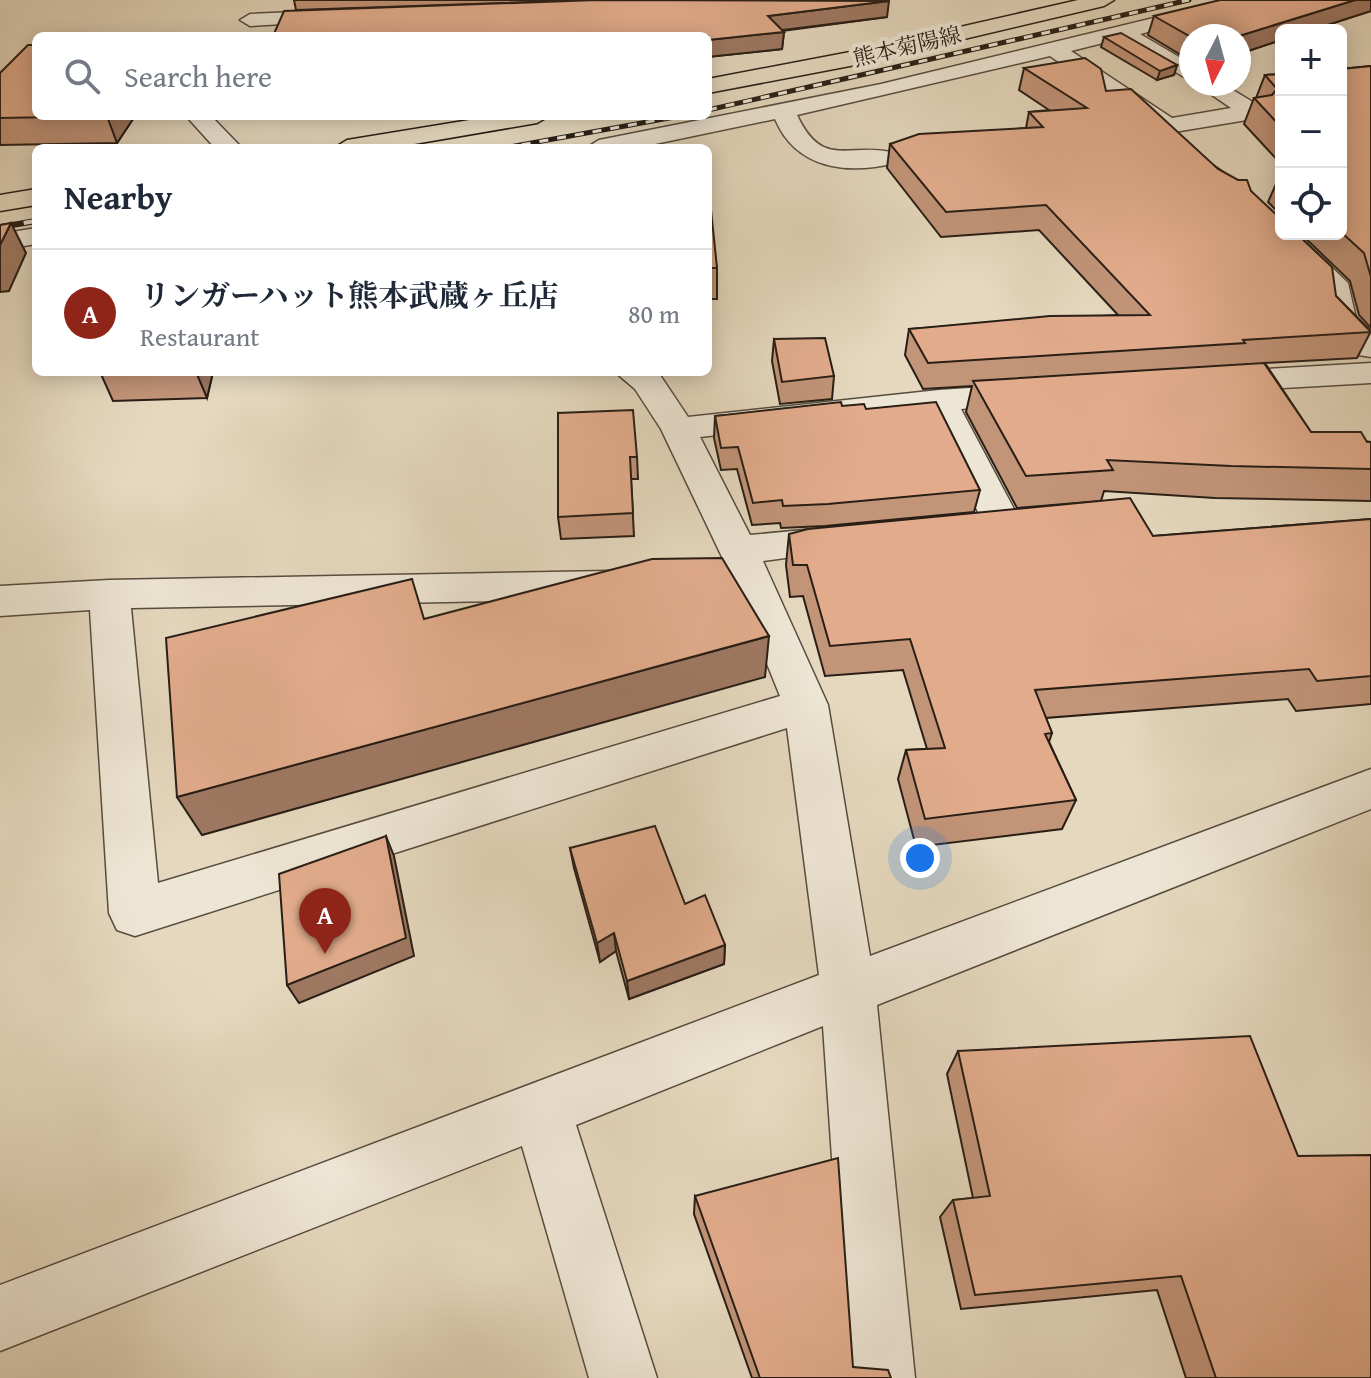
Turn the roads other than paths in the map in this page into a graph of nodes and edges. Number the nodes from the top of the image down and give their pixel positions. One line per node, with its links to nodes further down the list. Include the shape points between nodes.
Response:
1 (262, 0): 5 (street)
2 (1102, 0): 9 (main road, 熊本菊陽線)
3 (1253, 0): 6 (street)
4 (364, 16): 5 (street)
5 (246, 28)
6 (1124, 33): 7 (street); 8 (street)
7 (1053, 49): 10 (street, via 1168,126 1253,112); 11 (street)
8 (1179, 67)
9 (712, 85)
10 (1227, 96)
11 (784, 112): 16 (street); 17 (street, via 801,146 823,160 859,166)
12 (202, 120): 14 (street)
13 (513, 120): 15 (main road)
14 (225, 144)
15 (371, 144)
16 (620, 144)
17 (886, 158)
18 (32, 198): 19 (main road)
19 (0, 203)
20 (1274, 228): 23 (street, via 1337,289 1341,320)
21 (32, 237): 22 (street)
22 (0, 242)
23 (1371, 349)
24 (1371, 373): 26 (street)
25 (638, 376): 29 (street, via 648,382)
26 (1175, 385)
27 (1065, 392): 28 (street)
28 (939, 400): 29 (street); 30 (street)
29 (678, 429): 32 (street)
30 (1003, 524)
31 (878, 536): 32 (street)
32 (746, 566): 33 (street); 37 (street)
33 (707, 583)
34 (644, 584): 35 (street)
35 (109, 594): 36 (street); 37 (street, via 135,913)
36 (0, 601)
37 (806, 705): 39 (street)
38 (1371, 789): 39 (street)
39 (848, 988): 40 (street); 43 (street)
40 (542, 1112): 41 (street); 42 (street)
41 (0, 1318)
42 (623, 1378)
43 (881, 1378)

